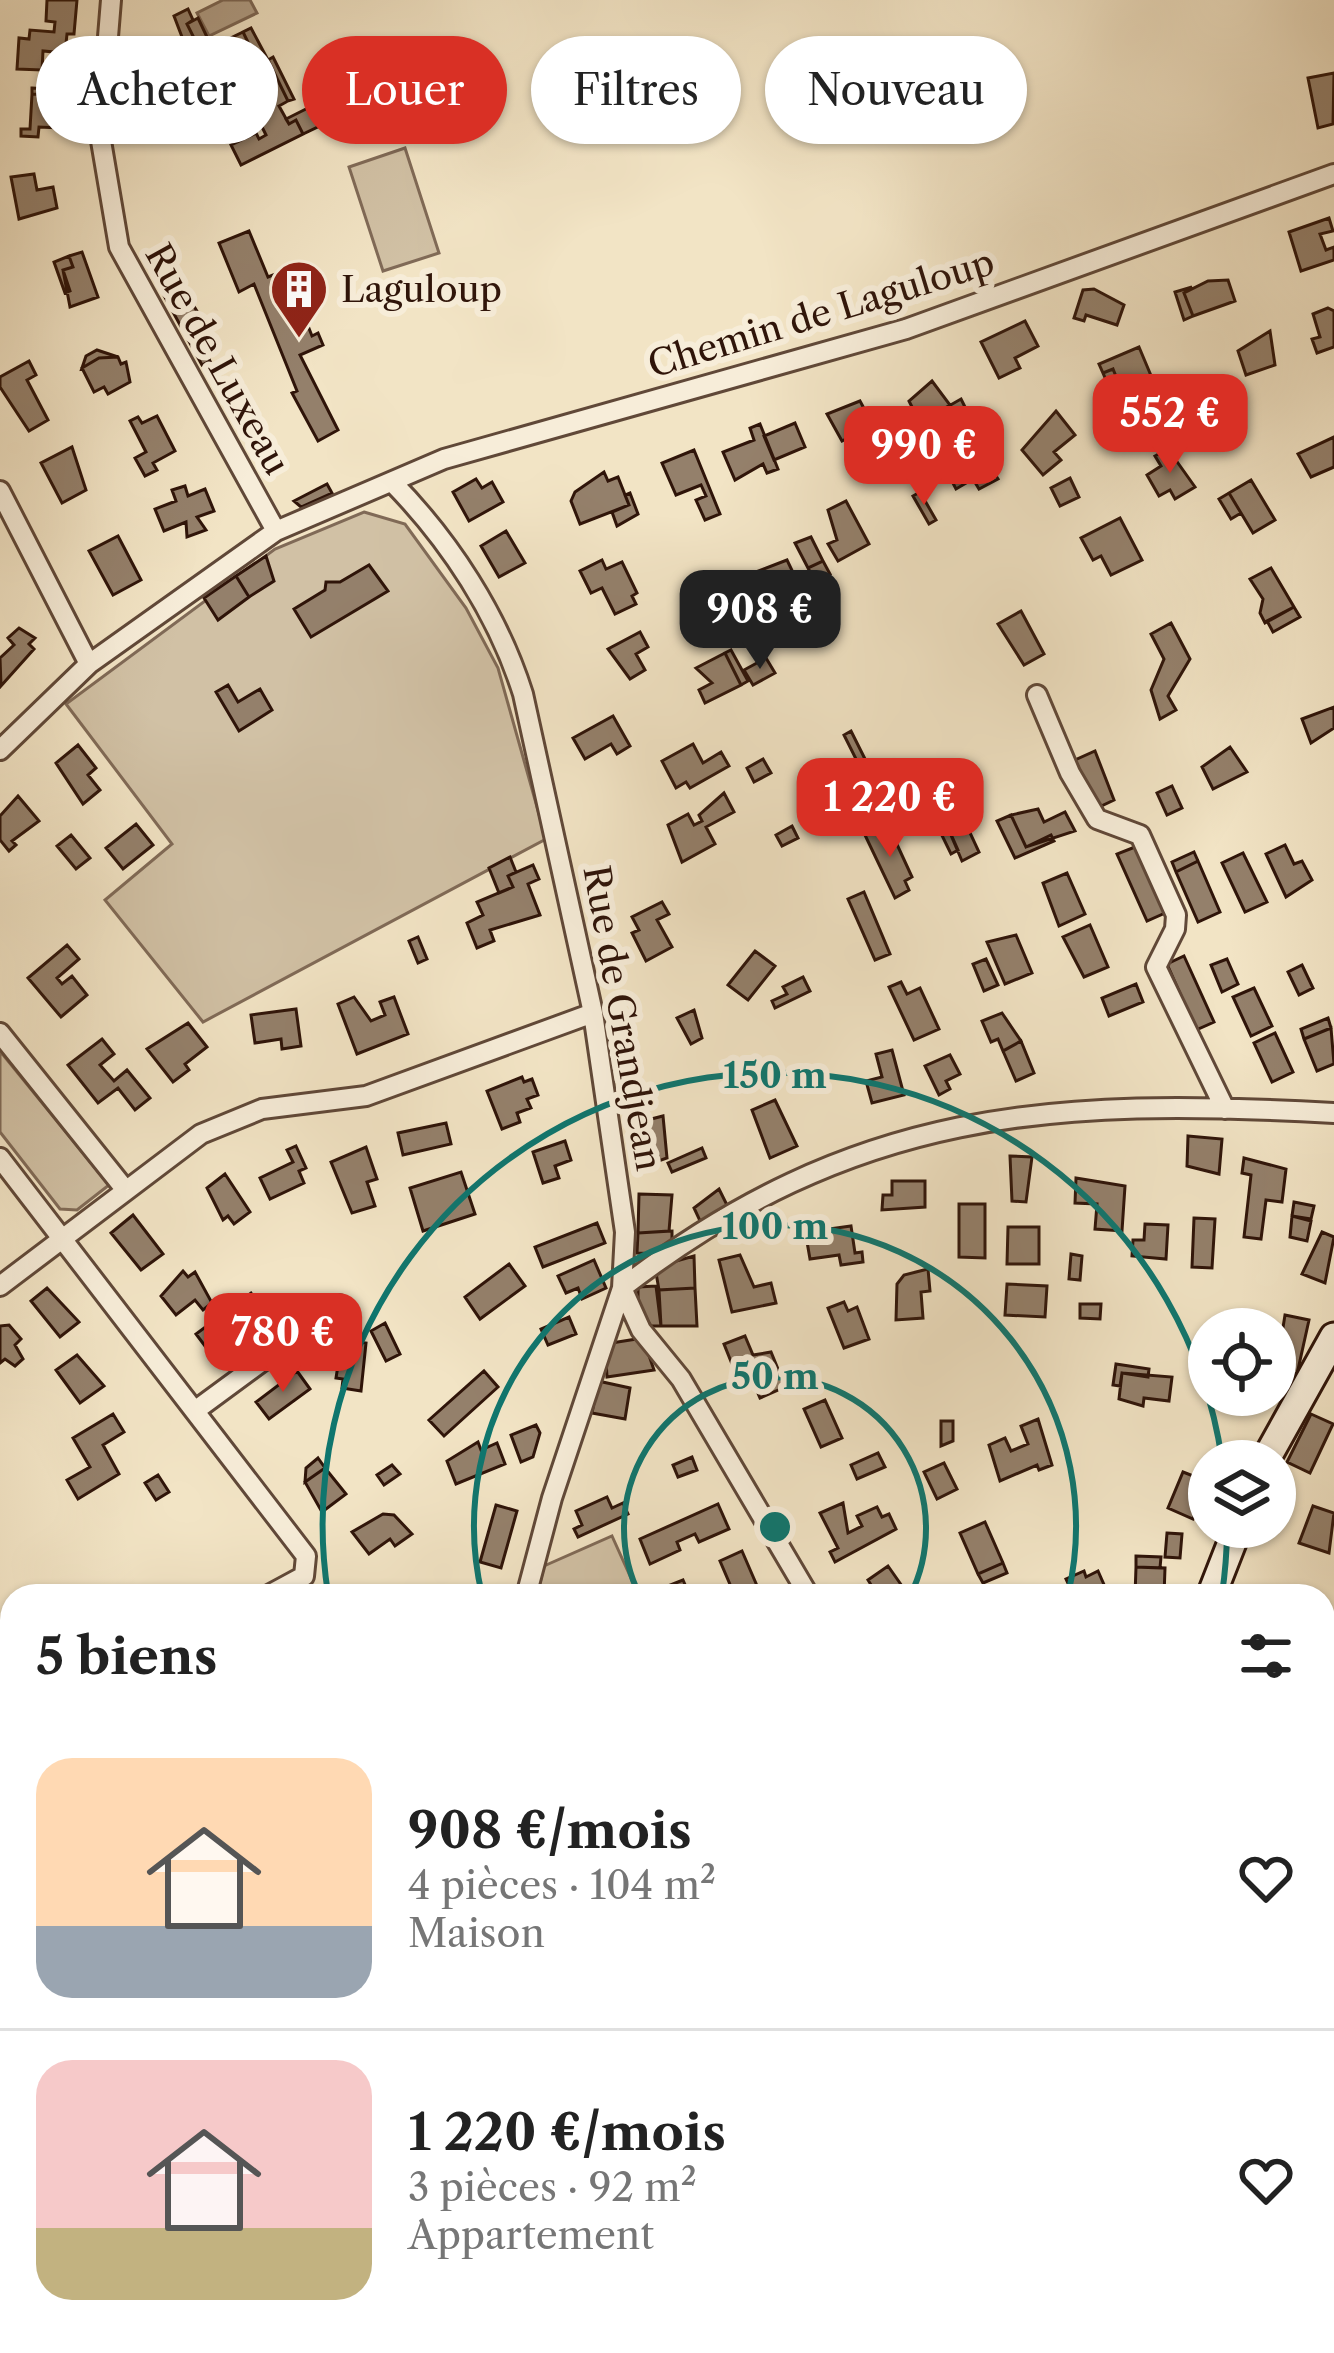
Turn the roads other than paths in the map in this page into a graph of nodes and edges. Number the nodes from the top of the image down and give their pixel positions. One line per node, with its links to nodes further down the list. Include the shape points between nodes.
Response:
1 (111, 0): 5 (street, Rue de Luxeau, via 100,135 118,247)
2 (1334, 174): 3 (street, Chemin de Laguloup, via 906,329 443,459)
3 (392, 482): 5 (street, Chemin de Laguloup); 9 (street, Rue de Grandjean, via 435,525 508,649)
4 (0, 491): 6 (street)
5 (277, 531): 6 (street, Chemin de Laguloup)
6 (89, 664): 8 (street, Chemin de Laguloup)
7 (1037, 695): 11 (street, via 1097,819 1140,835 1176,915 1156,967)
8 (0, 750)
9 (593, 1013): 14 (street, via 366,1096 239,1117); 17 (street, Rue de Grandjean, via 625,1232)
10 (0, 1033): 14 (street)
11 (1225, 1109): 12 (street); 17 (street, via 1086,1108 898,1138 683,1241)
12 (1334, 1113)
13 (0, 1158): 15 (street)
14 (124, 1188): 15 (street)
15 (62, 1239): 16 (street); 20 (street)
16 (0, 1286)
17 (622, 1288): 24 (street, Rue de Grandjean); 25 (street)
18 (339, 1305): 20 (street)
19 (1334, 1337): 21 (street)
20 (196, 1410): 23 (street, via 306,1556 304,1576)
21 (1277, 1440)
22 (1229, 1548): 26 (street)
23 (289, 1584)
24 (529, 1584)
25 (802, 1584)
26 (1215, 1584)

